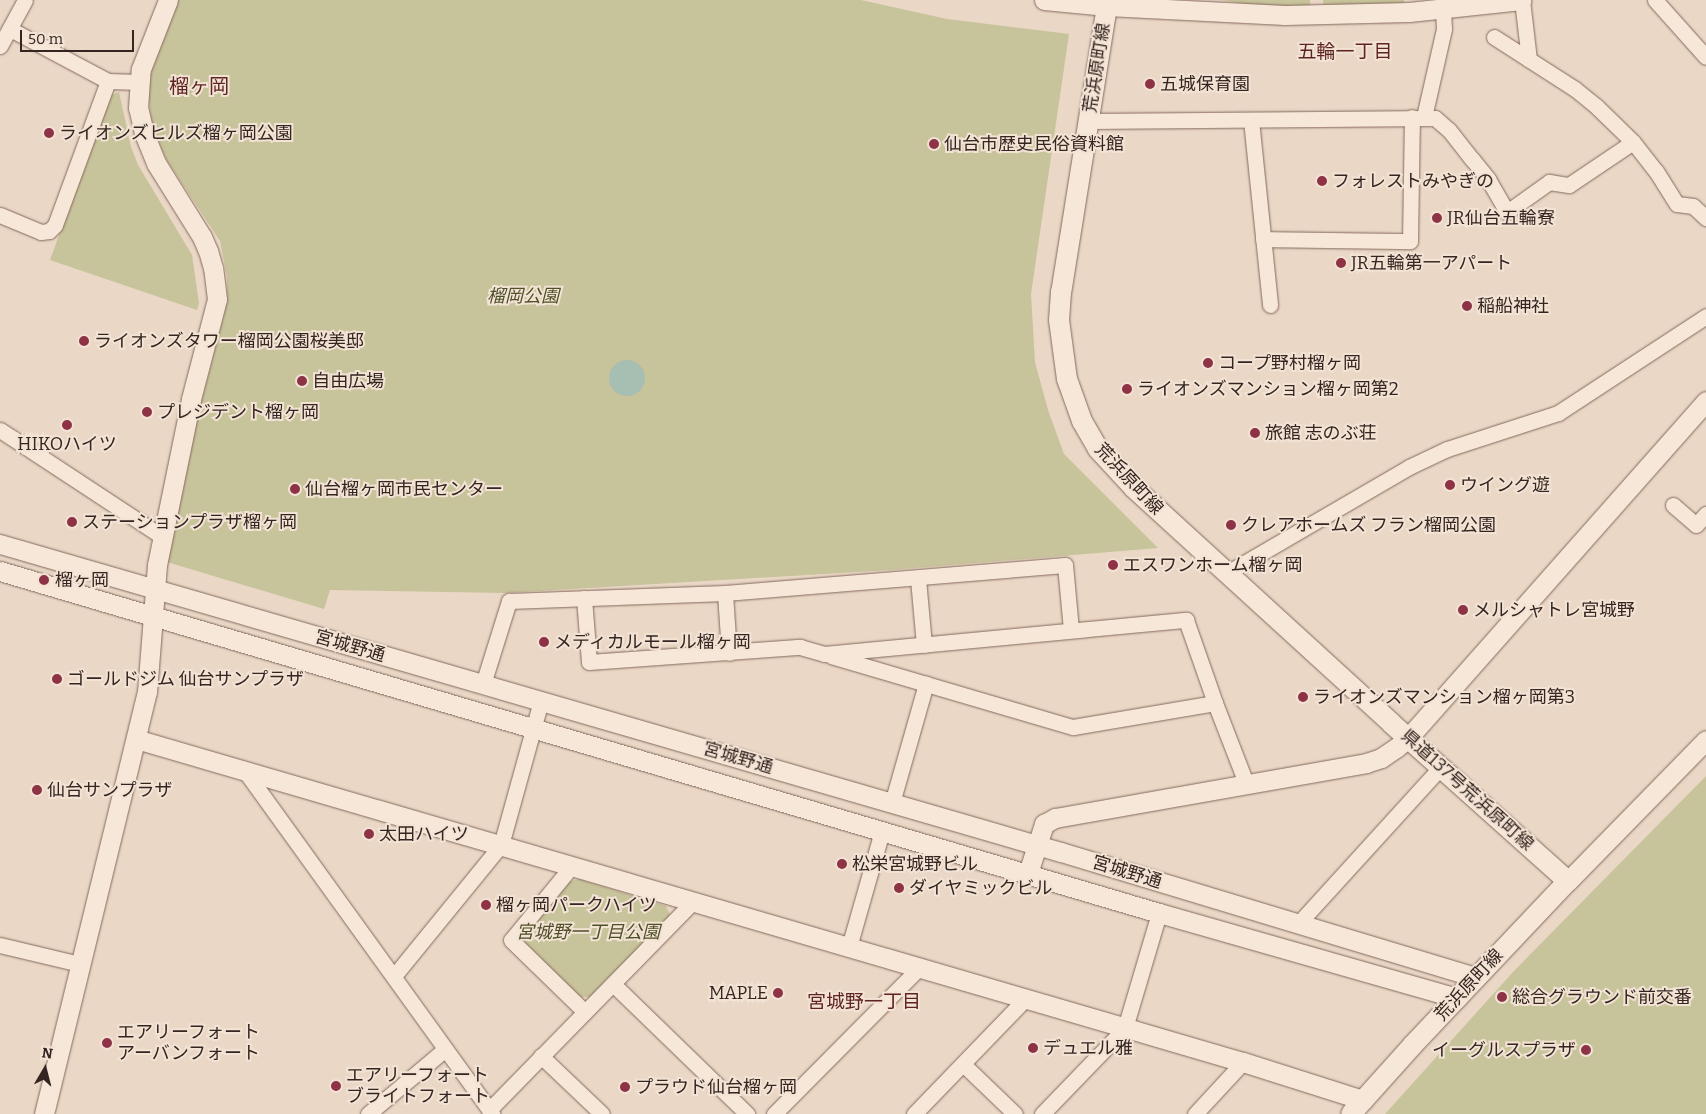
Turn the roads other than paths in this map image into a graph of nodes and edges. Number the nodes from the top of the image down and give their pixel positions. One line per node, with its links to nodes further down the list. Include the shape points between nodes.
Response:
1 (24, 0): 8 (street)
2 (168, 0): 14 (street, via 145,56)
3 (1044, 0): 6 (street)
4 (1522, 0): 7 (street); 12 (street)
5 (1655, 0): 11 (street)
6 (1107, 3): 7 (street, via 1285,15); 17 (main road, 荒浜原町線)
7 (1443, 10): 15 (street, via 1444,29)
8 (10, 29): 10 (street); 13 (street)
9 (1494, 36): 12 (street)
10 (0, 46)
11 (1706, 57)
12 (1529, 60): 18 (street, via 1597,107)
13 (108, 81): 14 (street); 19 (street, via 55,225 50,231 41,232)
14 (139, 82): 28 (street, via 138,108 144,133 156,163 202,236 216,286 216,310 191,398)
15 (1418, 117): 16 (street); 18 (street, via 1434,118 1449,130 1488,179 1507,212 1550,182 1569,185); 21 (street, via 1410,241)
16 (1251, 120): 17 (street); 21 (street)
17 (1089, 121): 31 (main road, 荒浜原町線, via 1061,300 1061,350 1067,379 1082,421 1098,449 1134,488)
18 (1633, 142): 20 (street, via 1677,204 1693,206)
19 (0, 215)
20 (1706, 218)
21 (1263, 239): 22 (street)
22 (1270, 305)
23 (1706, 316): 31 (street, via 1558,413 1447,449 1408,466)
24 (1706, 401): 47 (street)
25 (0, 430): 28 (street)
26 (1673, 505): 27 (street, via 1696,525)
27 (1705, 517)
28 (163, 537): 33 (street)
29 (0, 544): 33 (street, 宮城野通)
30 (0, 571): 36 (street, 宮城野通)
31 (1227, 573): 43 (main road, 荒浜原町線)
32 (918, 578): 34 (street); 37 (street, via 1065,565); 38 (street)
33 (155, 590): 36 (street); 41 (street, 宮城野通)
34 (725, 593): 35 (street); 39 (street)
35 (584, 598): 39 (street, via 589,662); 41 (street, via 509,601)
36 (154, 615): 46 (street, 宮城野通); 48 (street, via 147,692)
37 (1071, 630): 38 (street); 45 (street, via 1186,620)
38 (924, 645): 40 (street)
39 (729, 653): 40 (street, via 800,647)
40 (824, 654): 42 (street)
41 (483, 684): 44 (street, 宮城野通)
42 (926, 684): 45 (street, via 1072,727); 53 (street)
43 (1366, 700): 47 (main road, 県道137号荒浜原町線)
44 (541, 701): 46 (street); 53 (street, 宮城野通)
45 (1215, 703): 52 (street)
46 (534, 727): 54 (street, 宮城野通); 55 (street)
47 (1408, 738): 50 (main road, 県道137号荒浜原町線); 52 (street, via 1381,758 1366,763)
48 (136, 739): 51 (street); 65 (street)
49 (1706, 740): 59 (street)
50 (1440, 767): 59 (main road, 県道137号荒浜原町線); 62 (street)
51 (245, 771): 55 (street); 67 (street)
52 (1246, 783): 56 (street, via 1055,818 1044,824)
53 (892, 803): 56 (street, 宮城野通)
54 (882, 831): 58 (street, 宮城野通); 64 (street)
55 (500, 845): 57 (street); 67 (street)
56 (1036, 846): 58 (street); 62 (street, 宮城野通)
57 (571, 867): 60 (street); 72 (street, via 512,940)
58 (1028, 874): 61 (street, 宮城野通)
59 (1568, 880): 68 (main road, 荒浜原町線)
60 (693, 902): 64 (street); 69 (street)
61 (1159, 912): 71 (street, 宮城野通); 73 (street)
62 (1298, 924): 68 (street, 宮城野通)
63 (0, 945): 65 (street)
64 (849, 947): 66 (street)
65 (80, 964): 80 (street)
66 (919, 968): 70 (street); 84 (street)
67 (394, 976): 74 (street)
68 (1476, 977): 71 (main road, 荒浜原町線)
69 (613, 984): 72 (street); 83 (street)
70 (1026, 998): 73 (street); 77 (street)
71 (1457, 998): 78 (main road, 荒浜原町線)
72 (585, 1012): 75 (street)
73 (1125, 1028): 76 (street); 87 (street)
74 (444, 1050): 79 (street); 81 (street)
75 (541, 1056): 79 (street); 82 (street)
76 (1243, 1062): 78 (street); 88 (street)
77 (963, 1064): 85 (street); 86 (street)
78 (1357, 1107)
79 (491, 1112)
80 (44, 1114)
81 (368, 1114)
82 (602, 1114)
83 (747, 1114)
84 (774, 1114)
85 (914, 1114)
86 (1015, 1114)
87 (1042, 1114)
88 (1195, 1114)

